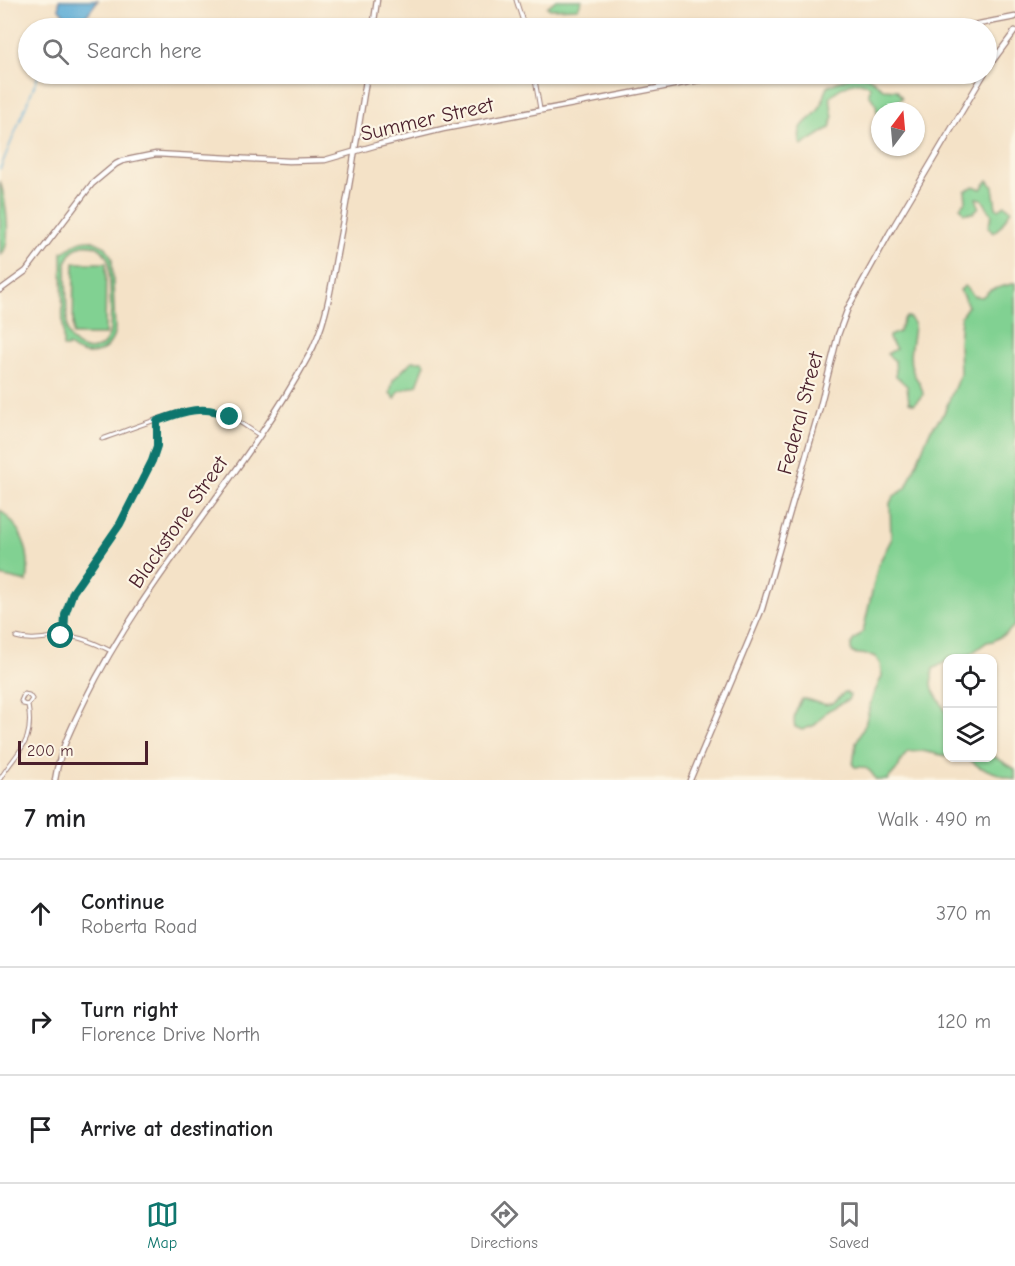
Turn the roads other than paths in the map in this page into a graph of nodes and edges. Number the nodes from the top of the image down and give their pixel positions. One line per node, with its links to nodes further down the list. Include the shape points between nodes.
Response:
1 (377, 0): 4 (main road)
2 (516, 0): 5 (street)
3 (1015, 17): 6 (main road)
4 (374, 18)
5 (522, 18)
6 (997, 20)
7 (1015, 31): 8 (main road)
8 (997, 56)
9 (365, 84): 14 (main road, Blackstone Street)
10 (536, 84): 13 (street)
11 (680, 84): 13 (main road, Summer Street)
12 (978, 84): 25 (main road, Federal Street, via 848,308 762,609)
13 (541, 111): 14 (main road, Summer Street, via 427,132)
14 (355, 152): 15 (main road, Summer Street, via 309,162 159,154 116,164 92,184 26,271); 17 (main road, Blackstone Street, via 322,325 308,358)
15 (0, 290)
16 (157, 421): 17 (street, via 204,409 226,415); 18 (street); 19 (street, via 157,446 152,461 120,524 73,592 65,615)
17 (259, 435): 21 (main road, Blackstone Street)
18 (102, 440)
19 (64, 636): 20 (street); 21 (street, via 84,639)
20 (16, 637)
21 (111, 651): 24 (main road, Blackstone Street, via 66,742)
22 (28, 705): 23 (street, via 25,744)
23 (0, 780)
24 (55, 780)
25 (690, 780)

